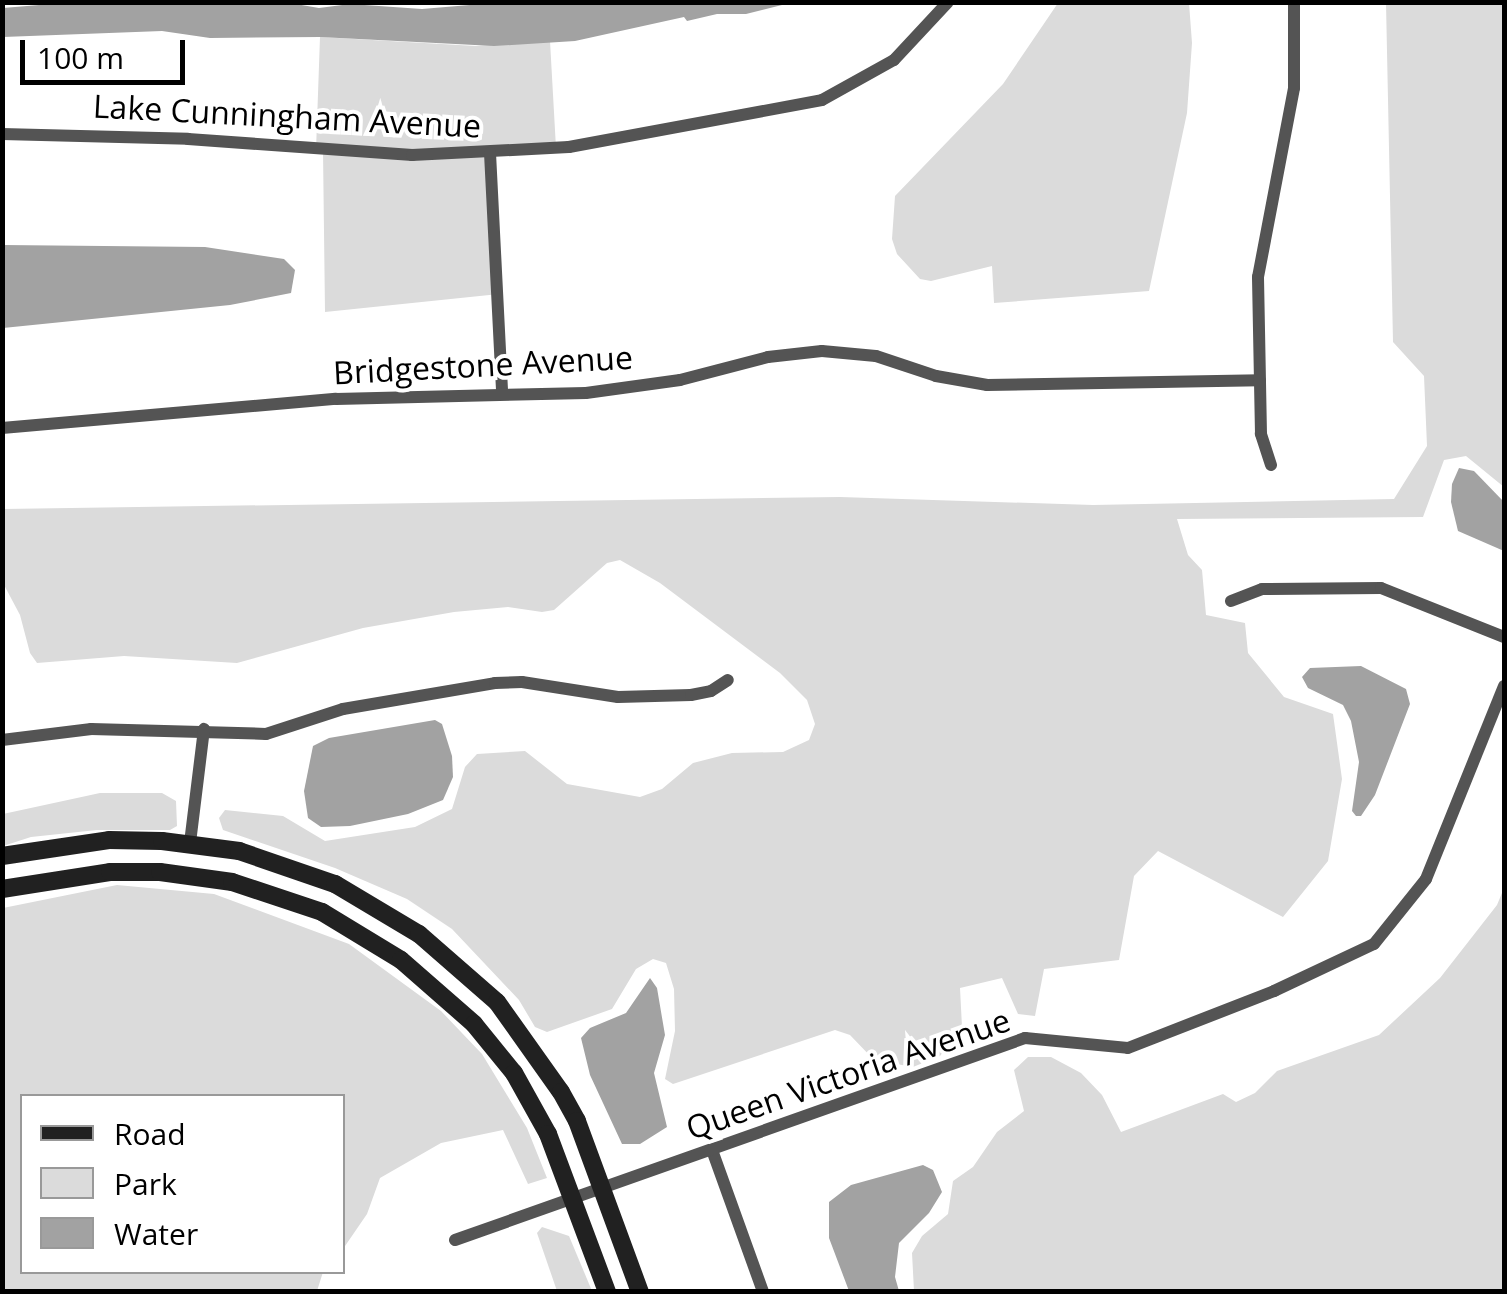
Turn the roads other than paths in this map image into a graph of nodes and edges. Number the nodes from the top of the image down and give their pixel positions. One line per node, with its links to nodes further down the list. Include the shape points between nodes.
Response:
1 (948, 2): 4 (street, Lake Cunningham Avenue, via 894,60 822,100 569,147)
2 (1294, 2): 5 (street, via 1294,88 1260,253)
3 (2, 134): 4 (street, Lake Cunningham Avenue, via 366,154)
4 (490, 153): 6 (street)
5 (1260, 380): 6 (street, Bridgestone Avenue, via 987,385 876,356 822,351 631,388); 8 (street, via 1263,446)
6 (502, 394): 7 (street, Bridgestone Avenue, via 280,402)
7 (2, 428)
8 (1272, 465)
9 (1231, 602): 10 (street, via 1262,589 1381,588)
10 (1504, 636)
11 (728, 680): 13 (street, via 691,696 618,697 495,682 343,709 266,734)
12 (1504, 686): 18 (street, Queen Victoria Avenue, via 1426,880 1374,944 1128,1048 1025,1038)
13 (204, 729): 14 (street, via 90,729); 15 (street)
14 (2, 740)
15 (190, 843): 16 (main road, via 109,840); 19 (main road, via 239,851 334,884 454,962 543,1062 577,1121)
16 (2, 856)
17 (2, 889): 20 (main road, via 110,872 186,874 282,897 355,930 434,986 494,1048 548,1134)
18 (712, 1150): 19 (street, Queen Victoria Avenue); 24 (street)
19 (602, 1186): 20 (street, Queen Victoria Avenue); 23 (main road)
20 (573, 1196): 21 (street, Queen Victoria Avenue); 22 (main road)
21 (455, 1240)
22 (607, 1292)
23 (640, 1292)
24 (763, 1292)

